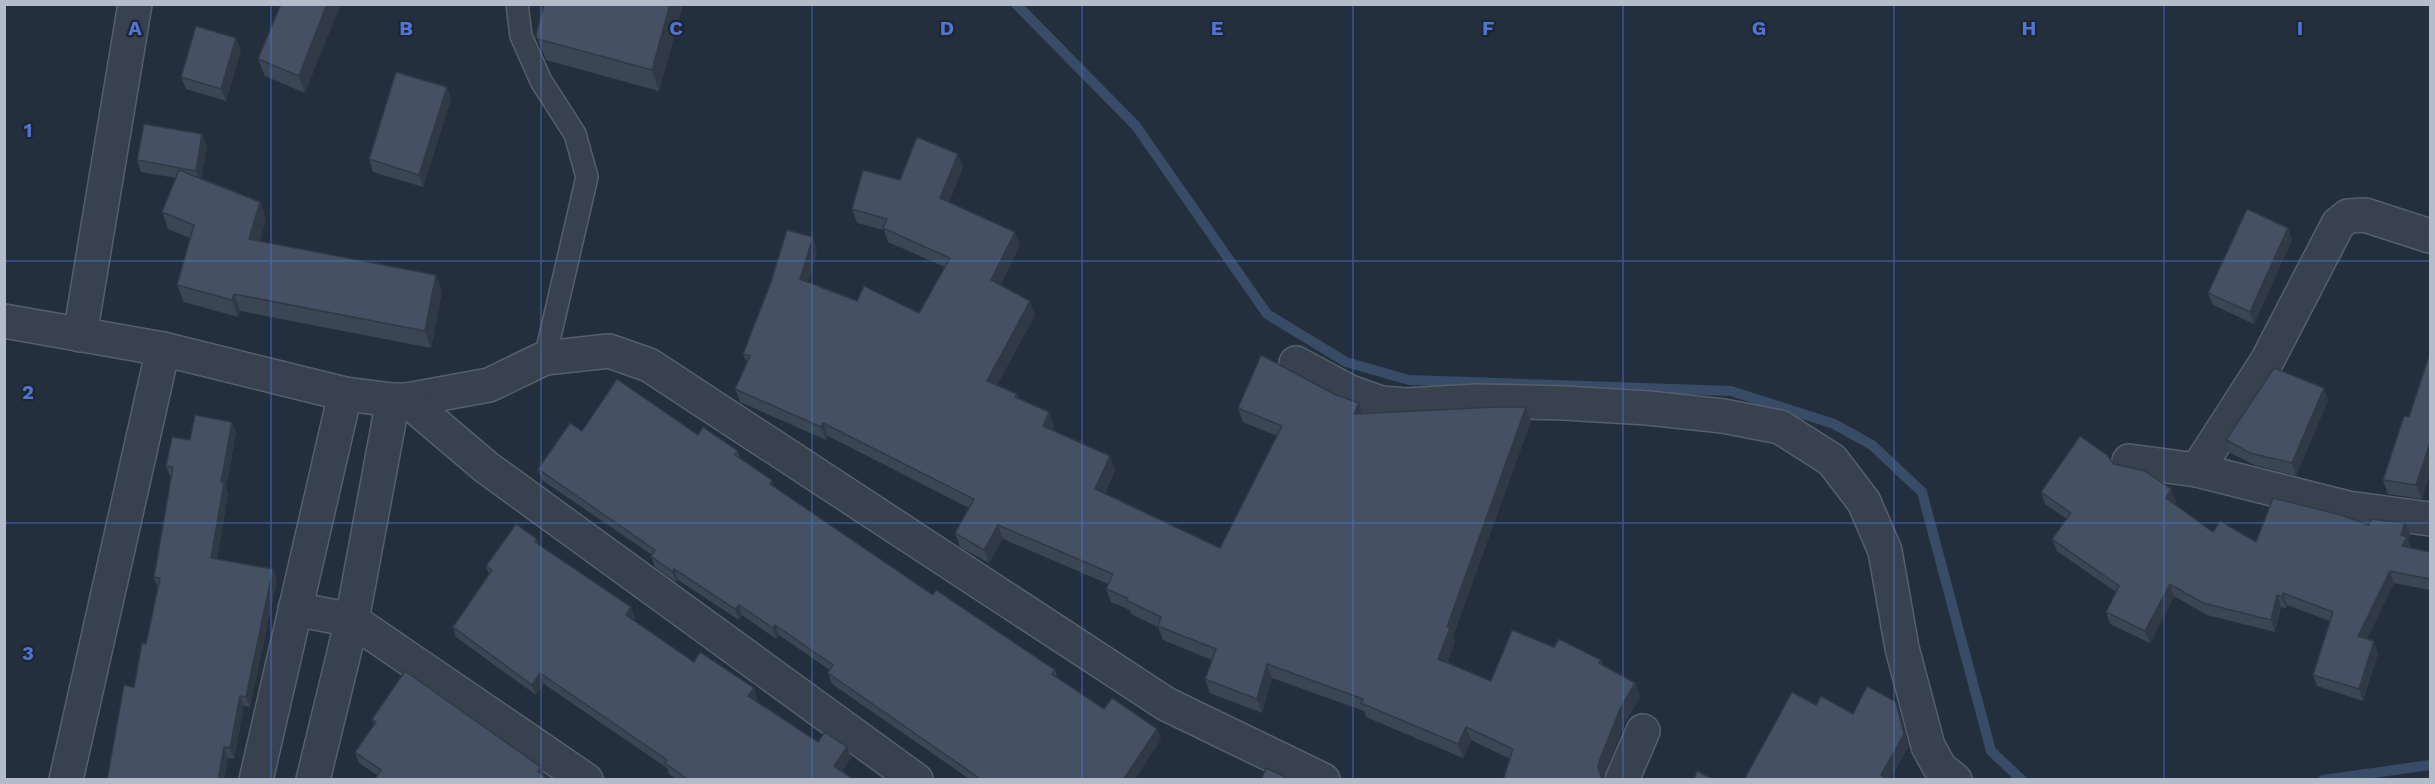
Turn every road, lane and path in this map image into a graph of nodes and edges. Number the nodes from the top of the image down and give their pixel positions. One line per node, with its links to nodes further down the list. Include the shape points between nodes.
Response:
1 (135, 4): 5 (street)
2 (517, 4): 7 (lane, via 521,36 541,81 575,134 587,177)
3 (2430, 236): 12 (street, via 2365,215 2348,216 2338,224 2267,361)
4 (4, 321): 5 (street)
5 (80, 335): 6 (street)
6 (163, 349): 9 (street); 17 (street)
7 (545, 358): 10 (street, via 489,385); 22 (street, via 609,351 650,365 1166,705)
8 (1296, 363): 24 (street, via 1381,404 1564,404 1723,416 1780,427 1824,454 1864,502 1886,551 1902,648 1928,746 1940,768)
9 (345, 394): 10 (street); 14 (street)
10 (400, 400): 15 (street); 21 (street)
11 (2129, 461): 12 (street)
12 (2197, 470): 13 (street, via 2348,508)
13 (2430, 519)
14 (296, 609): 15 (street); 18 (street)
15 (352, 620): 19 (street); 20 (street)
16 (1644, 731): 23 (street)
17 (66, 780)
18 (256, 780)
19 (313, 780)
20 (586, 780)
21 (916, 780)
22 (1323, 780)
23 (1622, 780)
24 (1955, 780)

